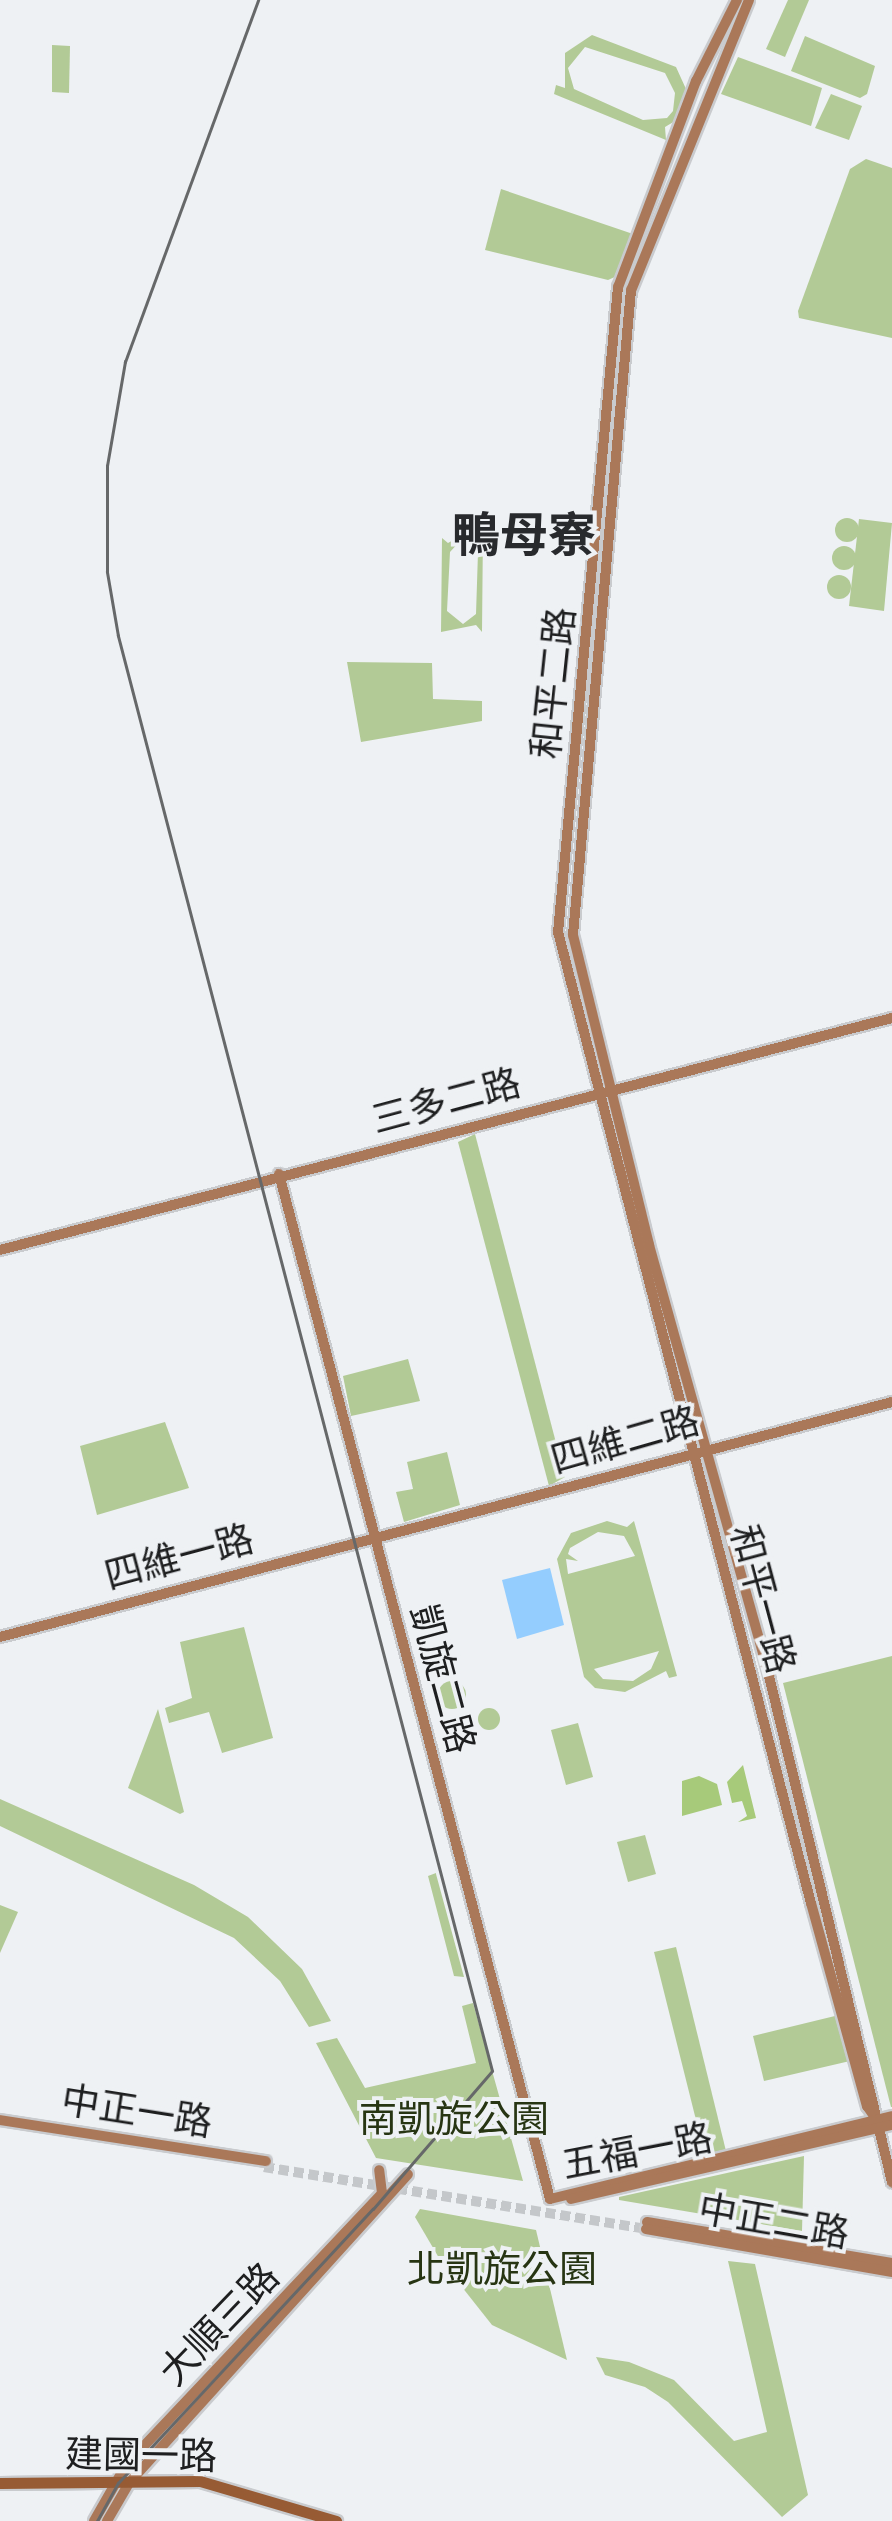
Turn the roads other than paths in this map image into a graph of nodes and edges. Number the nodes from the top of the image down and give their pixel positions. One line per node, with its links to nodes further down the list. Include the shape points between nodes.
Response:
1 (737, 0): 3 (street, 和平二路, via 696,81)
2 (749, 0): 3 (street, 和平二路)
3 (662, 190): 5 (street, 和平二路, via 631,290 573,935); 6 (street, 和平二路, via 618,287 558,932)
4 (892, 1018): 5 (street, 三多二路)
5 (610, 1088): 6 (street, 三多二路); 10 (street, 和平一路)
6 (596, 1092): 7 (street, 三多二路); 11 (street, 和平一路)
7 (279, 1174): 8 (street, 三多二路); 12 (street, 凱旋二路)
8 (0, 1250)
9 (892, 1402): 10 (street, 四維二路)
10 (705, 1448): 11 (street, 四維二路); 16 (street, 和平一路, via 769,1676)
11 (692, 1452): 12 (street, 四維二路, via 635,1472); 16 (street, 和平一路, via 854,2062)
12 (373, 1534): 13 (street, 四維一路); 22 (street, 凱旋二路)
13 (0, 1637)
14 (892, 2116): 16 (street, 五福一路)
15 (0, 2123): 18 (street, 中正一路)
16 (878, 2124): 17 (street, 五福一路); 21 (street, 和平一路); 22 (street, 五福一路, via 590,2199)
17 (892, 2125)
18 (265, 2164)
19 (379, 2170): 25 (street, 大順三路, via 382,2193 375,2202)
20 (408, 2174): 27 (street, 大順三路)
21 (892, 2182)
22 (550, 2199)
23 (892, 2262): 24 (street, 中正二路, via 646,2225)
24 (892, 2272)
25 (114, 2482): 26 (main road, 建國一路); 27 (main road, 建國一路); 28 (street, 大順三路)
26 (0, 2483)
27 (129, 2483): 29 (street, 大順三路); 30 (main road, 建國一路, via 218,2483)
28 (94, 2521)
29 (107, 2521)
30 (336, 2521)

